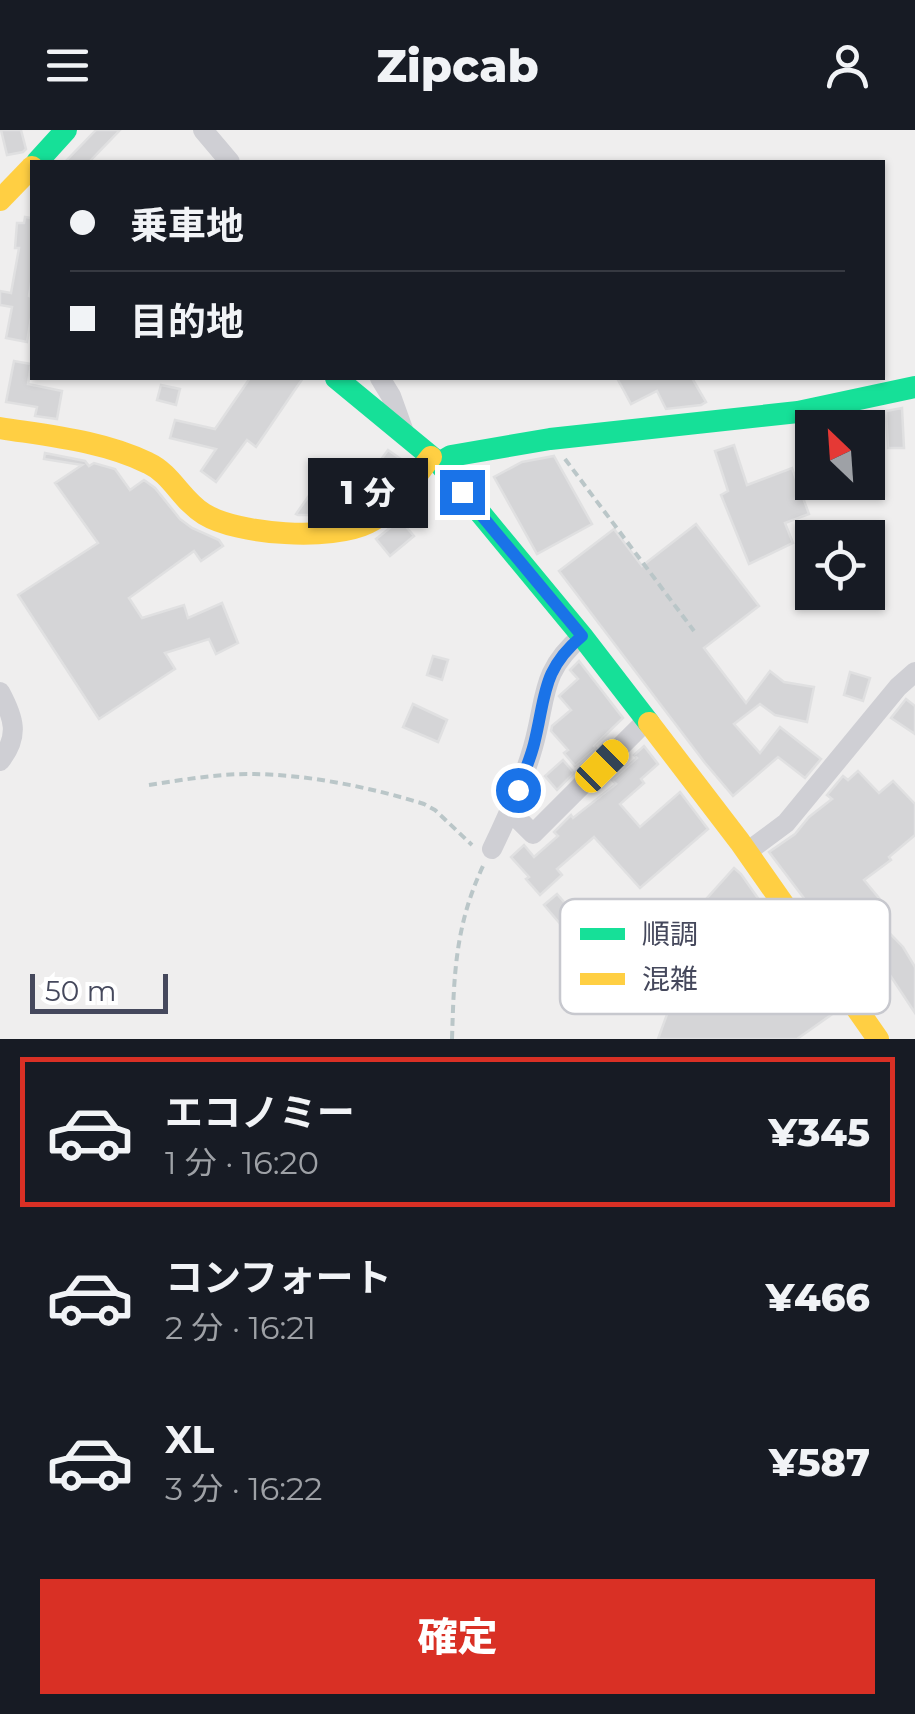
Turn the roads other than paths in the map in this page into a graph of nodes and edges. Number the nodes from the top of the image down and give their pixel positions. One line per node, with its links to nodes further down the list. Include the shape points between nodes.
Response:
1 (66, 130): 3 (street)
2 (203, 130): 4 (street)
3 (38, 160)
4 (228, 160)
5 (24, 175): 6 (street)
6 (0, 200)
7 (338, 380): 11 (street)
8 (381, 380): 11 (street)
9 (915, 387): 12 (street, via 798,412 550,439)
10 (0, 428): 12 (street, via 75,440 146,462 168,474 187,503 216,521 261,532 348,530 368,523)
11 (406, 436): 12 (street)
12 (435, 460): 13 (street)
13 (582, 636): 16 (street); 18 (street, via 551,672)
14 (915, 672): 20 (street, via 786,822)
15 (0, 692): 17 (street, via 13,733)
16 (647, 720): 18 (street, via 532,834); 20 (street)
17 (0, 761)
18 (510, 810): 19 (street)
19 (490, 852)
20 (748, 852): 21 (street)
21 (781, 899)
22 (861, 1014): 23 (street)
23 (878, 1039)

